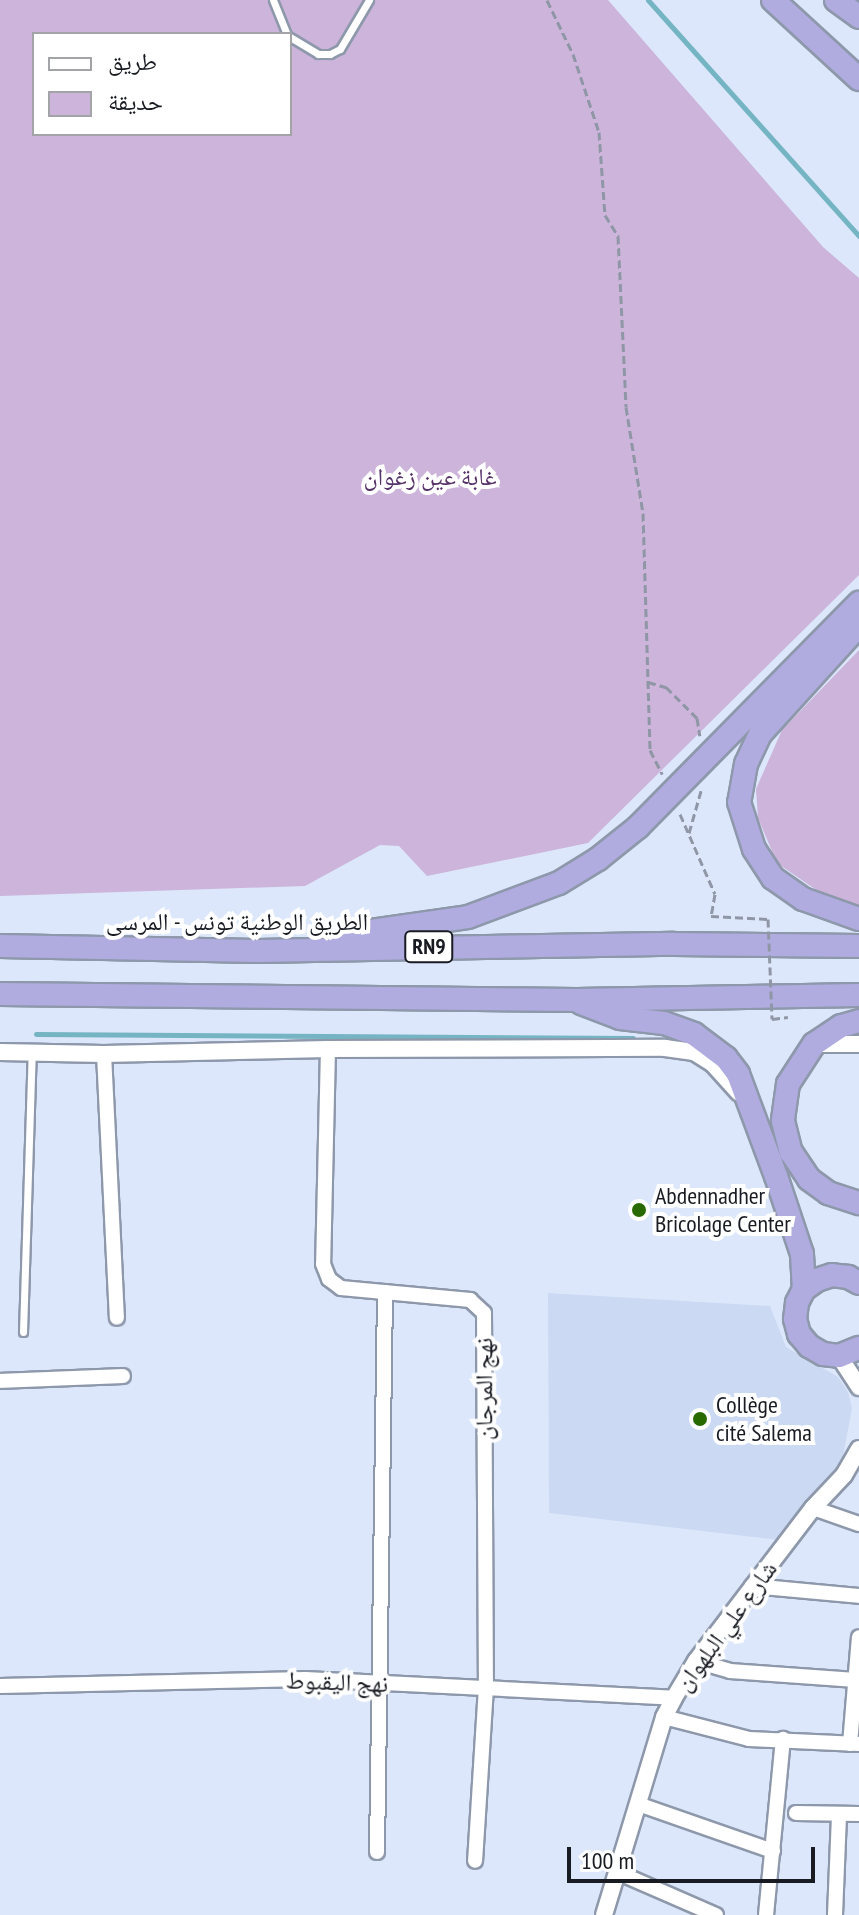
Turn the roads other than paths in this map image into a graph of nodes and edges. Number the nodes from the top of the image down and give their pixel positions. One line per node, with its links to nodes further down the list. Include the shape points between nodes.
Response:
1 (273, 0): 6 (lane)
2 (369, 0): 7 (lane, via 340,49 330,54 318,54)
3 (773, 0): 8 (highway)
4 (836, 0): 5 (highway)
5 (859, 17)
6 (288, 32)
7 (292, 37)
8 (859, 79)
9 (859, 603): 14 (highway, via 638,827 559,883 468,917)
10 (859, 625): 11 (highway, via 760,734 746,764 739,802 754,849 773,878 803,899)
11 (859, 919)
12 (0, 946): 14 (highway, الطريق الوطنية تونس - المرسى / RN9)
13 (859, 946): 14 (highway, الطريق الوطنية تونس - المرسى / RN9)
14 (257, 951)
15 (0, 994): 17 (highway, RN9)
16 (859, 995): 17 (highway, RN9)
17 (577, 1000): 25 (highway, via 620,1018 664,1023 694,1034 726,1058 738,1074)
18 (859, 1021): 19 (highway)
19 (814, 1044): 20 (street); 26 (highway, via 788,1084 783,1134 809,1179 828,1193)
20 (859, 1044)
21 (328, 1049): 24 (street); 25 (street, via 682,1049 713,1064); 29 (street, نهج المرجان, via 323,1264 329,1279 341,1288)
22 (32, 1051): 23 (street); 24 (street); 31 (lane)
23 (0, 1052)
24 (104, 1054): 30 (street)
25 (749, 1107): 28 (highway, via 802,1254)
26 (859, 1203)
27 (855, 1277): 28 (highway, via 825,1277)
28 (804, 1289): 32 (highway, via 795,1319 799,1334 823,1354)
29 (385, 1292): 44 (street); 46 (street, نهج المرجان, via 470,1300 484,1313)
30 (117, 1318)
31 (23, 1332)
32 (849, 1352): 35 (street)
33 (123, 1376): 34 (street)
34 (0, 1381)
35 (859, 1387)
36 (859, 1449): 37 (street, شارع علي البلهوان, via 844,1475)
37 (813, 1508): 38 (street); 39 (street, شارع علي البلهوان)
38 (859, 1524)
39 (752, 1586): 40 (street); 42 (street, شارع علي البلهوان)
40 (859, 1596)
41 (859, 1637): 43 (street)
42 (696, 1661): 43 (street, via 730,1671); 47 (street, شارع علي البلهوان)
43 (856, 1680): 50 (street)
44 (382, 1683): 45 (street, نهج اليقبوط, via 305,1679); 46 (street, نهج اليقبوط); 56 (street)
45 (0, 1686)
46 (486, 1687): 47 (street, نهج اليقبوط); 57 (street, نهج المرجان)
47 (674, 1698): 48 (street, شارع علي البلهوان)
48 (664, 1717): 49 (street, via 749,1739); 51 (street, شارع علي البلهوان)
49 (783, 1739): 50 (street); 55 (street)
50 (854, 1744)
51 (638, 1804): 55 (street); 58 (street, شارع علي البلهوان)
52 (796, 1813): 53 (street)
53 (839, 1814): 54 (street); 62 (street)
54 (859, 1814)
55 (773, 1851): 61 (street)
56 (377, 1852)
57 (475, 1861)
58 (617, 1872): 59 (street, شارع علي البلهوان); 60 (street)
59 (604, 1915)
60 (716, 1915)
61 (766, 1915)
62 (835, 1915)

